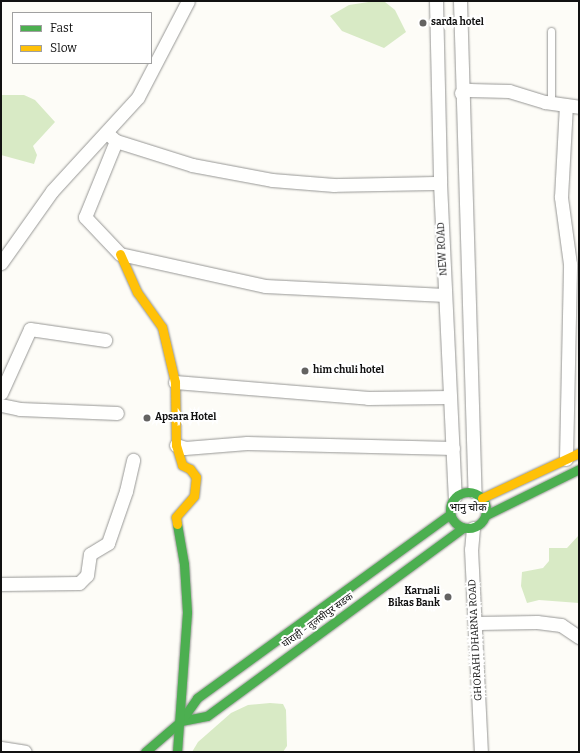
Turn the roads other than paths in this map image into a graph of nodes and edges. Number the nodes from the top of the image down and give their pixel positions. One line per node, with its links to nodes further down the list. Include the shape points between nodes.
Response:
1 (188, 1): 8 (street, via 138,97)
2 (436, 1): 9 (street, NEW ROAD)
3 (460, 1): 5 (street)
4 (551, 31): 6 (lane)
5 (461, 93): 6 (street, via 469,90 509,91); 25 (street)
6 (551, 103): 7 (street)
7 (573, 107): 22 (street, via 561,198 570,264)
8 (111, 137): 9 (street, via 192,165 272,180 334,185); 10 (street, via 86,217); 11 (street, via 52,191)
9 (440, 183): 12 (street, NEW ROAD)
10 (120, 254): 12 (street, via 265,286); 14 (main road, via 137,292 162,327)
11 (1, 264)
12 (445, 295): 16 (street, NEW ROAD)
13 (105, 340): 15 (street, via 30,328)
14 (175, 382): 16 (street, via 368,398); 19 (main road)
15 (2, 390)
16 (450, 397): 20 (street, NEW ROAD)
17 (1, 405): 18 (street, via 20,410)
18 (117, 413)
19 (176, 445): 20 (street, via 185,448 248,444); 33 (main road, via 182,465 190,469 196,477 194,496 176,517 184,564 187,612)
20 (453, 448): 26 (street, NEW ROAD)
21 (579, 452): 22 (main road)
22 (566, 459): 25 (main road)
23 (133, 460): 30 (street, via 126,491 108,543 90,554 86,575 79,583)
24 (579, 469): 28 (main road)
25 (479, 495): 26 (main road, via 468,491); 28 (main road, via 486,503)
26 (455, 497): 27 (main road, via 450,505)
27 (450, 514): 29 (main road, via 453,520); 33 (main road, घोराही - तुलसीपुर सडक, via 197,698)
28 (486, 515): 29 (main road, via 478,525)
29 (468, 528): 31 (street, GHORAHI DHARNA ROAD); 33 (main road, घोराही - तुलसीपुर सडक, via 207,716)
30 (1, 584)
31 (477, 623): 32 (street, via 561,625); 38 (street, GHORAHI DHARNA ROAD)
32 (579, 637)
33 (180, 721): 36 (main road, घोराही - तुलसीपुर सडक); 37 (main road)
34 (1, 748): 35 (street)
35 (25, 752)
36 (145, 752)
37 (177, 752)
38 (481, 752)

